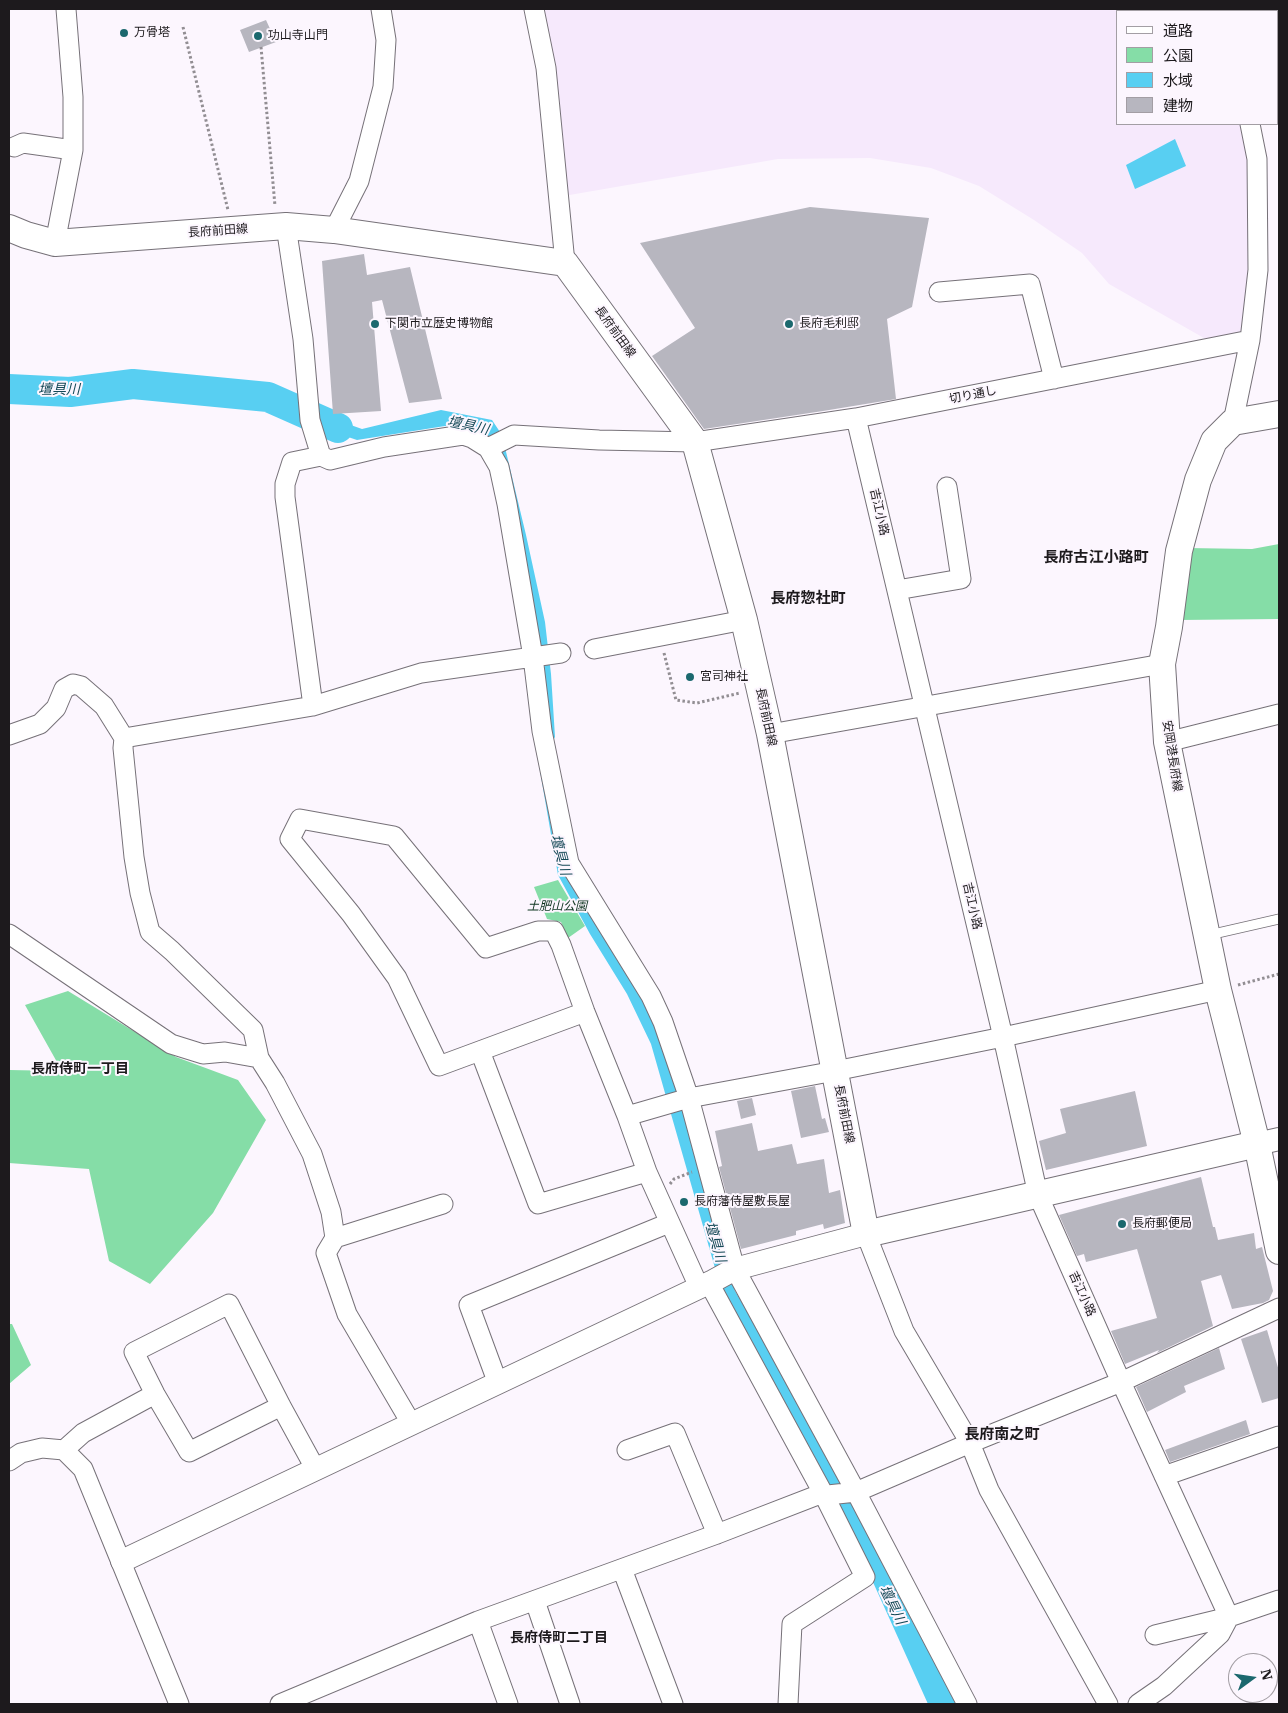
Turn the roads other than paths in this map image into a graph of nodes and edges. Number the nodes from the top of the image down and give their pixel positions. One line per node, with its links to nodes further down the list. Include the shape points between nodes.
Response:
1 (66, 9): 6 (street)
2 (381, 9): 9 (street, via 386,40 383,87 359,181)
3 (534, 9): 11 (street, via 546,68)
4 (1250, 125): 13 (street, via 1257,159 1258,270)
5 (14, 147): 6 (street, via 23,143)
6 (73, 150): 10 (street)
7 (281, 226): 9 (main road, 長府前田線); 10 (main road, 長府前田線); 20 (street, via 303,339 310,420)
8 (9, 228): 10 (main road, 長府前田線)
9 (334, 230): 11 (main road, 長府前田線)
10 (55, 242)
11 (564, 263): 18 (main road, 長府前田線)
12 (939, 292): 14 (street, via 1030,284)
13 (1250, 340): 14 (street, 切り通し); 17 (street)
14 (1054, 379): 16 (street, 切り通し)
15 (1279, 414): 17 (main road)
16 (856, 418): 18 (street, 切り通し); 22 (street, 吉江小路)
17 (1233, 422): 26 (main road, 安岡港長府線, via 1214,440 1198,480 1179,551)
18 (695, 442): 19 (street, 切り通し, via 514,435); 23 (main road, 長府前田線)
19 (488, 448): 20 (street, via 463,435 330,460); 25 (street, via 498,466)
20 (321, 456): 27 (street, via 292,462 284,484)
21 (948, 487): 22 (street, via 961,579)
22 (897, 590): 28 (street, 吉江小路)
23 (744, 620): 24 (street); 30 (main road, 長府前田線)
24 (594, 649)
25 (546, 655): 27 (street, via 421,673); 43 (street, via 542,731 569,863 651,996 663,1022)
26 (1162, 664): 28 (street); 33 (main road, 安岡港長府線)
27 (312, 706): 32 (street)
28 (925, 707): 30 (street); 39 (street, 吉江小路)
29 (1279, 714): 33 (street)
30 (770, 734): 42 (main road, 長府前田線)
31 (9, 736): 32 (street, via 40,724 56,708 64,689 73,684 82,686 104,706)
32 (124, 738): 41 (street, via 134,857 150,932 253,1030)
33 (1167, 742): 36 (main road, 安岡港長府線)
34 (1279, 920): 36 (lane)
35 (9, 934): 41 (street, via 171,1044 202,1054 225,1052)
36 (1206, 935): 37 (main road, 安岡港長府線)
37 (1218, 990): 39 (street); 45 (main road, 安岡港長府線)
38 (585, 1012): 40 (street); 40 (street, via 554,931 538,931 486,948 394,836 300,820 290,839 397,978 439,1066); 44 (street)
39 (1003, 1037): 42 (street); 47 (street, 吉江小路)
40 (480, 1050): 46 (street, via 538,1204)
41 (259, 1058): 51 (street, via 312,1154 332,1212)
42 (835, 1071): 43 (street); 50 (main road, 長府前田線)
43 (680, 1101): 44 (street); 53 (street)
44 (627, 1116): 46 (street)
45 (1268, 1141): 47 (main road); 52 (main road)
46 (647, 1172): 49 (street)
47 (1038, 1194): 50 (main road); 56 (street, 吉江小路)
48 (443, 1204): 51 (street)
49 (669, 1223): 53 (street); 55 (street, via 469,1305)
50 (866, 1234): 53 (street); 61 (street, via 904,1331)
51 (334, 1238): 59 (street, via 326,1253 347,1314)
52 (1279, 1251)
53 (718, 1278): 55 (street); 67 (street); 68 (street)
54 (1279, 1308): 56 (street)
55 (497, 1382): 59 (street)
56 (1120, 1382): 61 (street); 66 (street, 吉江小路)
57 (155, 1394): 58 (street, via 189,1452); 58 (street, via 134,1352 229,1304); 62 (street, via 84,1433)
58 (281, 1406): 65 (street)
59 (411, 1423): 65 (street)
60 (1279, 1436): 66 (street)
61 (970, 1443): 67 (street); 84 (street, via 988,1490)
62 (64, 1450): 64 (street, via 42,1448 21,1453); 70 (street, via 83,1469)
63 (627, 1450): 69 (street, via 675,1433)
64 (9, 1462)
65 (316, 1470): 70 (street)
66 (1164, 1476): 74 (street, 吉江小路)
67 (853, 1493): 68 (street); 83 (street)
68 (826, 1494): 69 (street); 82 (street, via 865,1577 792,1624)
69 (717, 1534): 71 (street)
70 (122, 1561): 77 (street)
71 (622, 1569): 73 (street); 81 (street)
72 (1279, 1600): 74 (street)
73 (535, 1601): 75 (street); 80 (street)
74 (1229, 1617): 76 (street); 85 (street, via 1220,1634 1164,1686)
75 (478, 1621): 78 (street); 79 (street)
76 (1155, 1635)
77 (179, 1704)
78 (280, 1704)
79 (508, 1704)
80 (570, 1704)
81 (673, 1704)
82 (788, 1704)
83 (967, 1704)
84 (1108, 1704)
85 (1138, 1704)

